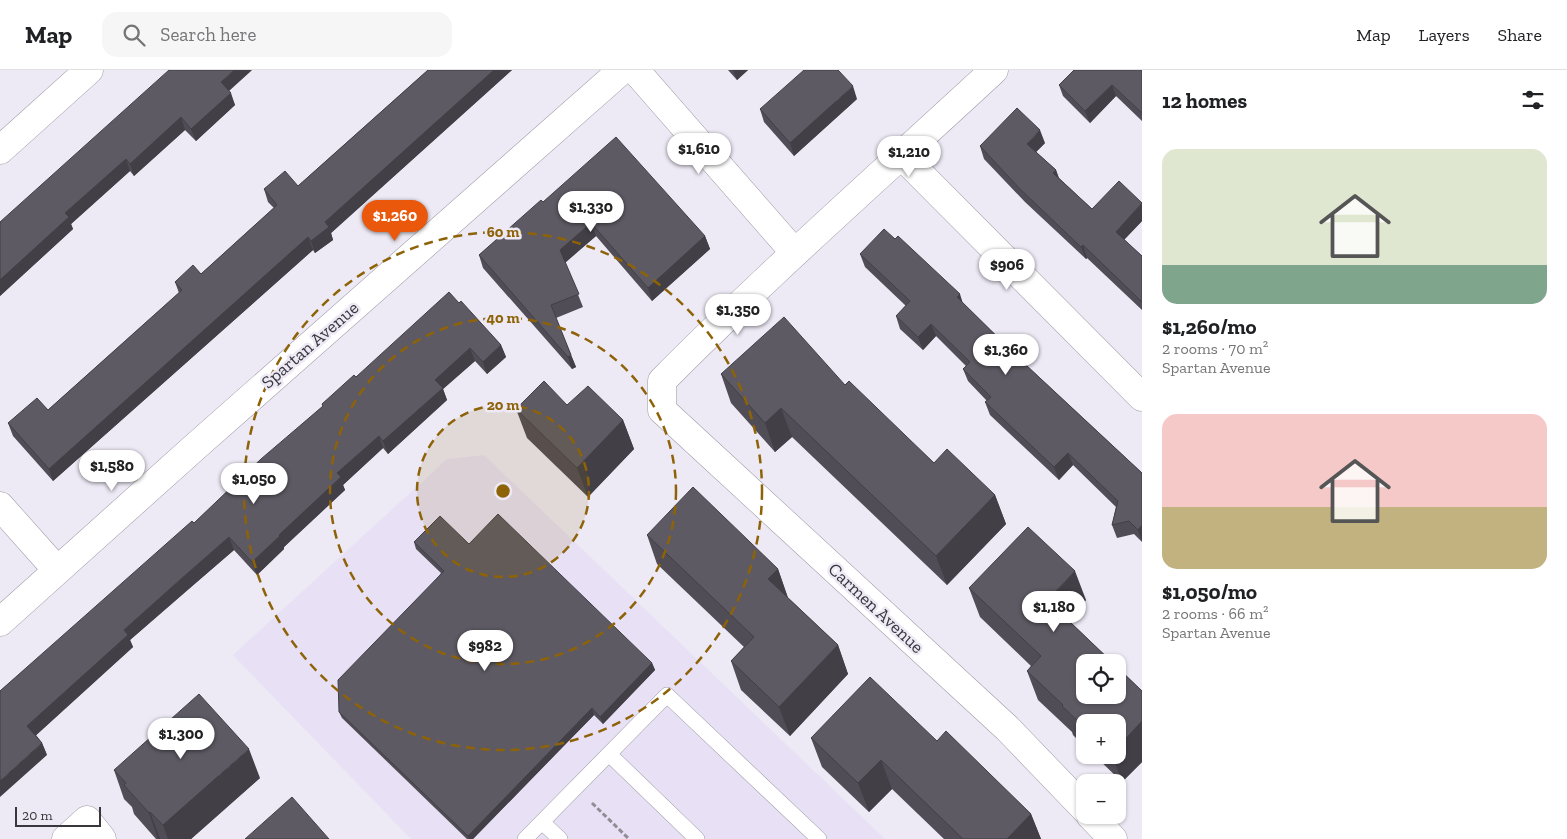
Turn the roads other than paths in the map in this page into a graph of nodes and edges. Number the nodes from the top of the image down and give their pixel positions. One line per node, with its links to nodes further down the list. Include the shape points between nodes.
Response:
1 (89, 70): 5 (street)
2 (622, 70): 10 (street, Spartan Avenue)
3 (635, 70): 7 (street)
4 (994, 70): 6 (street)
5 (0, 150)
6 (902, 156): 7 (street); 8 (street)
7 (795, 253): 13 (street, Carmen Avenue, via 662,381 662,410 1007,728)
8 (1142, 397)
9 (0, 506): 10 (street)
10 (58, 570): 11 (street, Spartan Avenue)
11 (0, 622)
12 (609, 754): 14 (lane); 20 (lane); 21 (lane, via 667,695)
13 (1076, 800)
14 (542, 822): 18 (lane); 19 (lane)
15 (1099, 824): 22 (street)
16 (66, 839): 17 (street, via 87,820)
17 (102, 839)
18 (525, 839)
19 (560, 839)
20 (697, 839)
21 (819, 839)
22 (1113, 839)

